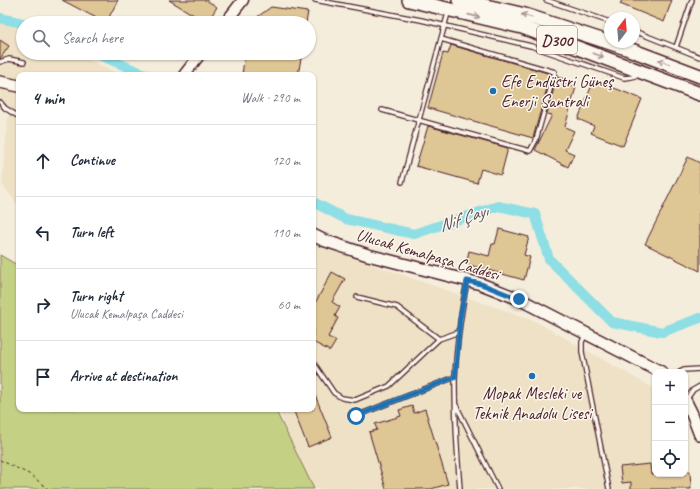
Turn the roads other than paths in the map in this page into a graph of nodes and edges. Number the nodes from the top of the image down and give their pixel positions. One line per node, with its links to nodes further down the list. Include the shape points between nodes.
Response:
1 (243, 0): 8 (street)
2 (315, 0): 10 (lane)
3 (459, 0): 20 (highway, D300, one-way to 3, via 626,48 525,15)
4 (546, 0): 9 (lane)
5 (692, 0): 13 (lane)
6 (410, 1): 7 (highway, D300)
7 (449, 10): 10 (lane); 18 (highway, D300, one-way to 18, via 522,27)
8 (230, 16)
9 (604, 20)
10 (444, 26): 12 (lane); 18 (lane, via 531,46 624,78 637,76)
11 (640, 33): 13 (lane)
12 (441, 39): 27 (lane); 27 (lane, via 555,72 536,140 530,152)
13 (676, 47): 14 (lane)
14 (700, 57)
15 (196, 60): 19 (street)
16 (0, 62): 17 (lane, via 9,59)
17 (24, 62)
18 (640, 71): 23 (highway, D300)
19 (186, 72)
20 (700, 76)
21 (0, 82): 22 (main road)
22 (16, 85)
23 (700, 94)
24 (0, 102): 26 (lane)
25 (382, 110): 27 (lane)
26 (16, 115)
27 (419, 120): 28 (lane)
28 (402, 182)
29 (316, 236): 30 (main road, Ulucak Kemalpaşa Caddesi, via 368,255)
30 (467, 281): 32 (lane); 33 (main road, Ulucak Kemalpaşa Caddesi, via 519,299)
31 (357, 297): 34 (lane, via 397,307)
32 (459, 332): 34 (lane); 39 (lane)
33 (586, 334): 36 (main road, Ulucak Kemalpaşa Caddesi); 48 (lane, via 582,342 582,352)
34 (439, 339): 35 (lane, via 389,386 355,400 342,398 334,393)
35 (316, 366)
36 (655, 369)
37 (700, 369): 38 (lane)
38 (688, 370)
39 (455, 377): 42 (lane); 44 (lane)
40 (700, 386): 41 (lane)
41 (688, 397)
42 (456, 404): 46 (lane); 47 (lane)
43 (688, 405): 45 (main road)
44 (356, 416)
45 (700, 435)
46 (460, 489)
47 (498, 489)
48 (609, 489)

